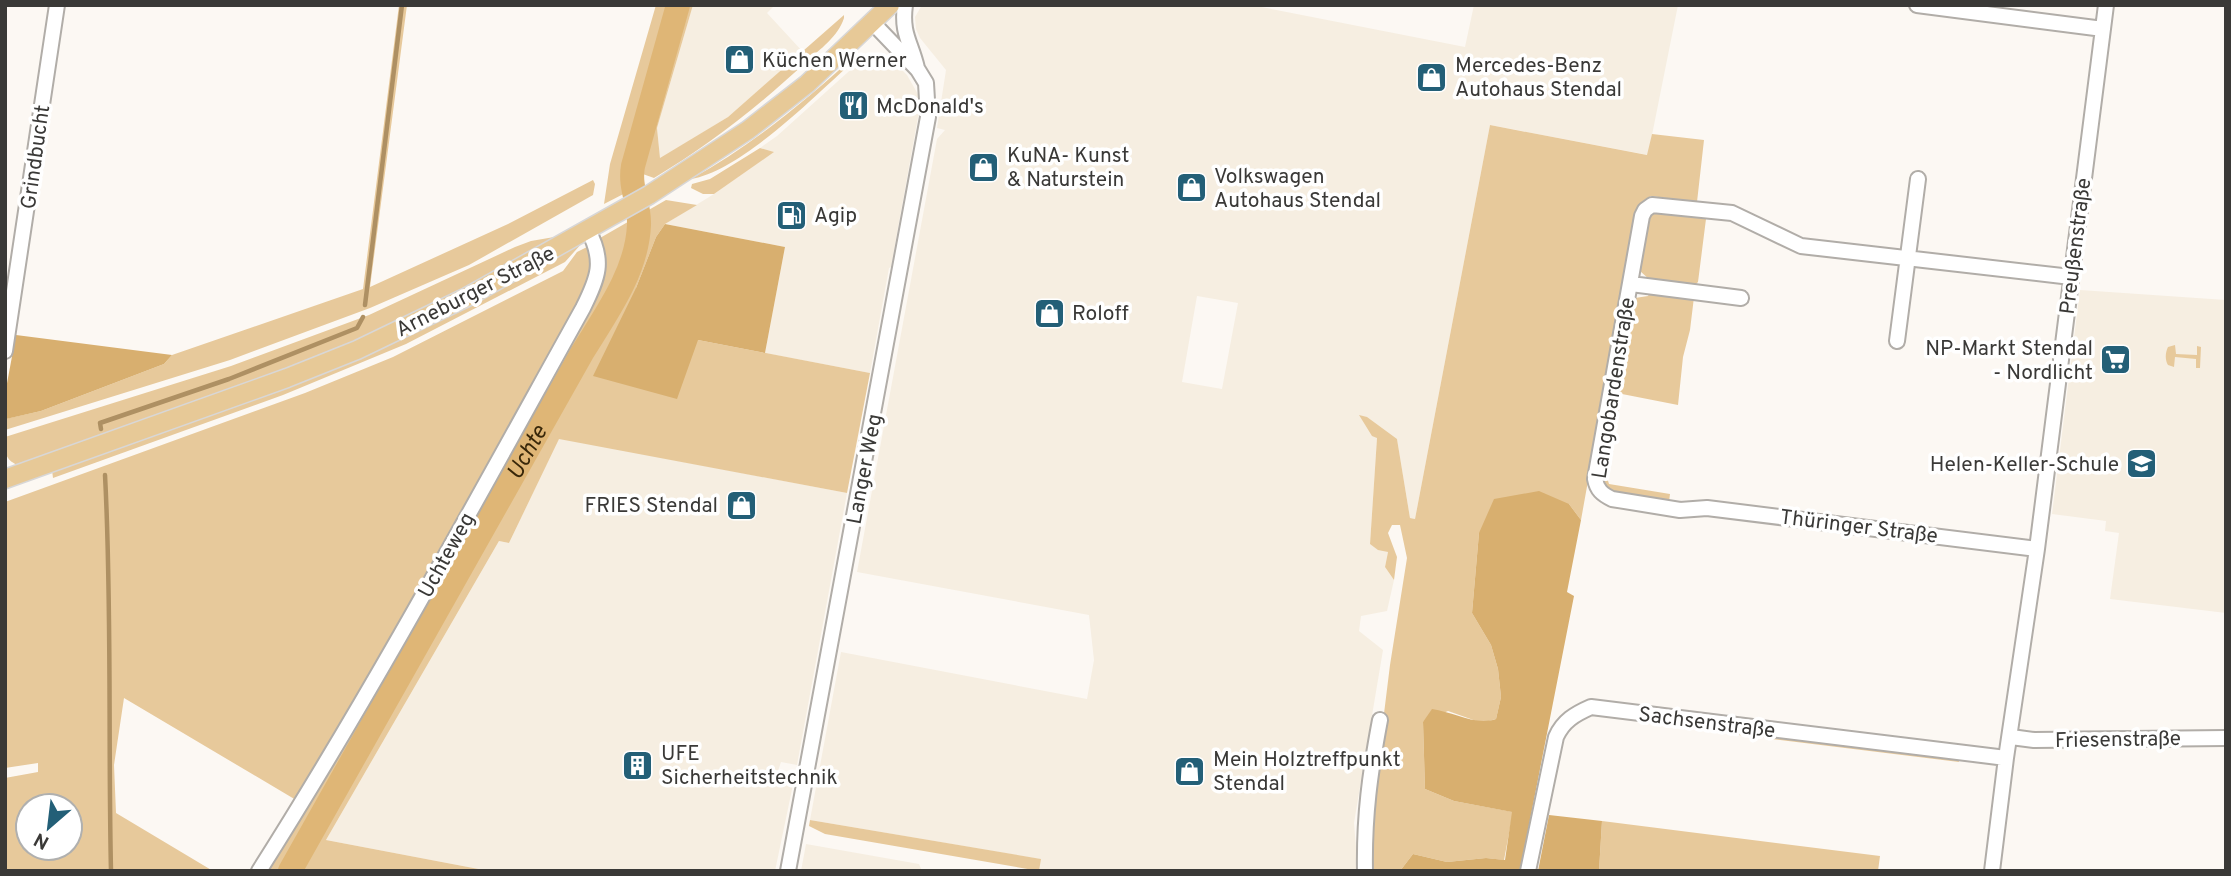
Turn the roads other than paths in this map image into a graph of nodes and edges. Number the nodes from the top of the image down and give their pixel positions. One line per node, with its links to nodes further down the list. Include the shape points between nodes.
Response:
1 (57, 5): 16 (street, Grindbucht)
2 (890, 5): 6 (main road, Arneburger Straße)
3 (905, 5): 8 (street, Langer Weg, via 905,36)
4 (1917, 5): 7 (street)
5 (2106, 5): 7 (street, Preußenstraße)
6 (873, 23): 8 (street, Langer Weg); 10 (main road, Arneburger Straße, via 774,112)
7 (2103, 29): 12 (street, Preußenstraße)
8 (918, 70): 25 (street, Langer Weg, via 926,83 928,117)
9 (1917, 178): 11 (street)
10 (588, 230): 17 (main road, Arneburger Straße, via 467,297 357,350); 24 (street, Uchteweg, via 597,246 598,275 583,308 410,621)
11 (1907, 258): 12 (street, Langobardenstraße); 13 (street, Langobardenstraße, via 1801,246 1732,213 1652,205 1642,216); 15 (street)
12 (2071, 277): 19 (street, Preußenstraße)
13 (1630, 284): 14 (street, Langobardenstraße); 18 (street, Langobardenstraße, via 1596,487 1612,499)
14 (1741, 298)
15 (1897, 341)
16 (5, 351)
17 (6, 477)
18 (1680, 510): 19 (street, Thüringer Straße, via 1707,508)
19 (2037, 549): 21 (street, Preußenstraße)
20 (1380, 720): 26 (street, via 1367,793)
21 (2011, 737): 22 (street, Friesenstraße); 23 (street, Preußenstraße)
22 (2226, 738)
23 (2006, 758): 27 (street, Sachsenstraße, via 1591,707 1576,713 1556,737); 28 (street, Preußenstraße)
24 (259, 871)
25 (788, 871)
26 (1365, 871)
27 (1528, 871)
28 (1992, 871)

